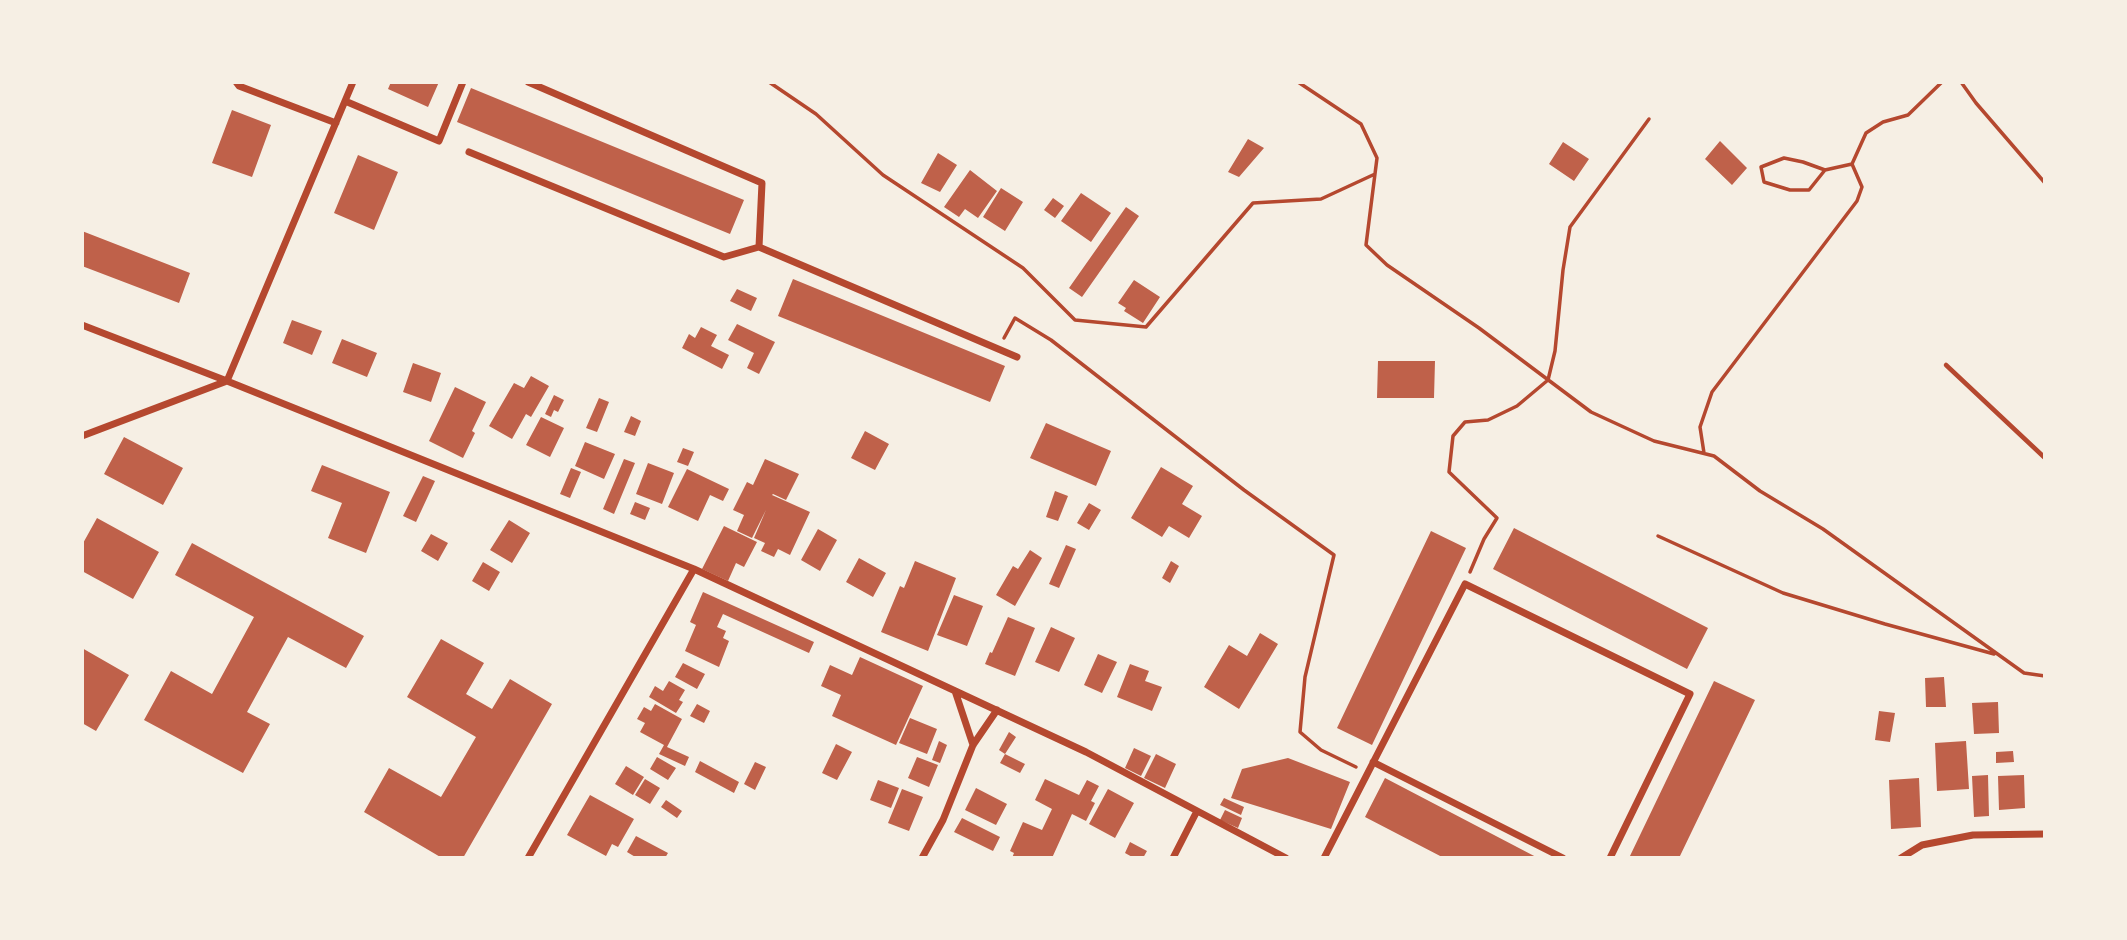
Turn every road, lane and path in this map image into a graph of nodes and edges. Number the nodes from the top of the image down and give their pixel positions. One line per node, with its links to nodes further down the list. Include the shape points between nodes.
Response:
1 (236, 82): 11 (street)
2 (353, 82): 9 (street)
3 (463, 82): 9 (street, via 439,141)
4 (527, 82): 17 (street, via 762,183)
5 (769, 82): 15 (path, via 816,114 883,175 1023,268 1075,320 1146,327 1253,203 1321,199)
6 (1298, 82): 15 (path, via 1361,124 1377,158)
7 (1942, 82): 13 (path, via 1908,115 1866,133)
8 (1961, 82): 16 (path)
9 (345, 101): 11 (street)
10 (1649, 119): 22 (path, via 1570,227)
11 (336, 123): 23 (street)
12 (469, 152): 17 (street, via 724,257)
13 (1852, 164): 14 (path); 25 (path, via 1862,187 1857,201 1713,392 1700,427)
14 (1825, 170): 14 (path, via 1784,158 1761,167 1764,182 1790,190 1809,190)
15 (1375, 174): 22 (path, via 1366,245 1387,265)
16 (2045, 183)
17 (758, 247): 19 (street)
18 (82, 325): 23 (street)
19 (999, 349): 20 (street); 36 (path, via 1014,318 1051,340 1334,555 1305,677 1300,732 1321,750)
20 (1017, 357)
21 (1946, 365): 26 (lane)
22 (1548, 380): 25 (path, via 1591,412 1654,441); 29 (path, via 1517,406 1488,420 1465,422 1453,436 1449,472 1497,517)
23 (227, 381): 24 (street); 28 (street)
24 (82, 436)
25 (1704, 453): 30 (path, via 1823,529)
26 (2045, 458)
27 (1658, 536): 30 (path, via 1783,593)
28 (694, 569): 32 (street); 39 (street)
29 (1465, 584): 35 (street); 45 (street, via 1690,694)
30 (1999, 656): 31 (path, via 2024,673)
31 (2045, 676)
32 (954, 691): 33 (street); 34 (street)
33 (997, 710): 34 (street); 37 (street)
34 (973, 745): 40 (street, via 943,820)
35 (1373, 762): 36 (street); 44 (street)
36 (1367, 773): 43 (street)
37 (1197, 811): 41 (street); 42 (street)
38 (2045, 834): 46 (street, via 1973,835 1922,845)
39 (528, 858)
40 (922, 858)
41 (1173, 858)
42 (1286, 858)
43 (1324, 858)
44 (1563, 858)
45 (1610, 858)
46 (1901, 858)

